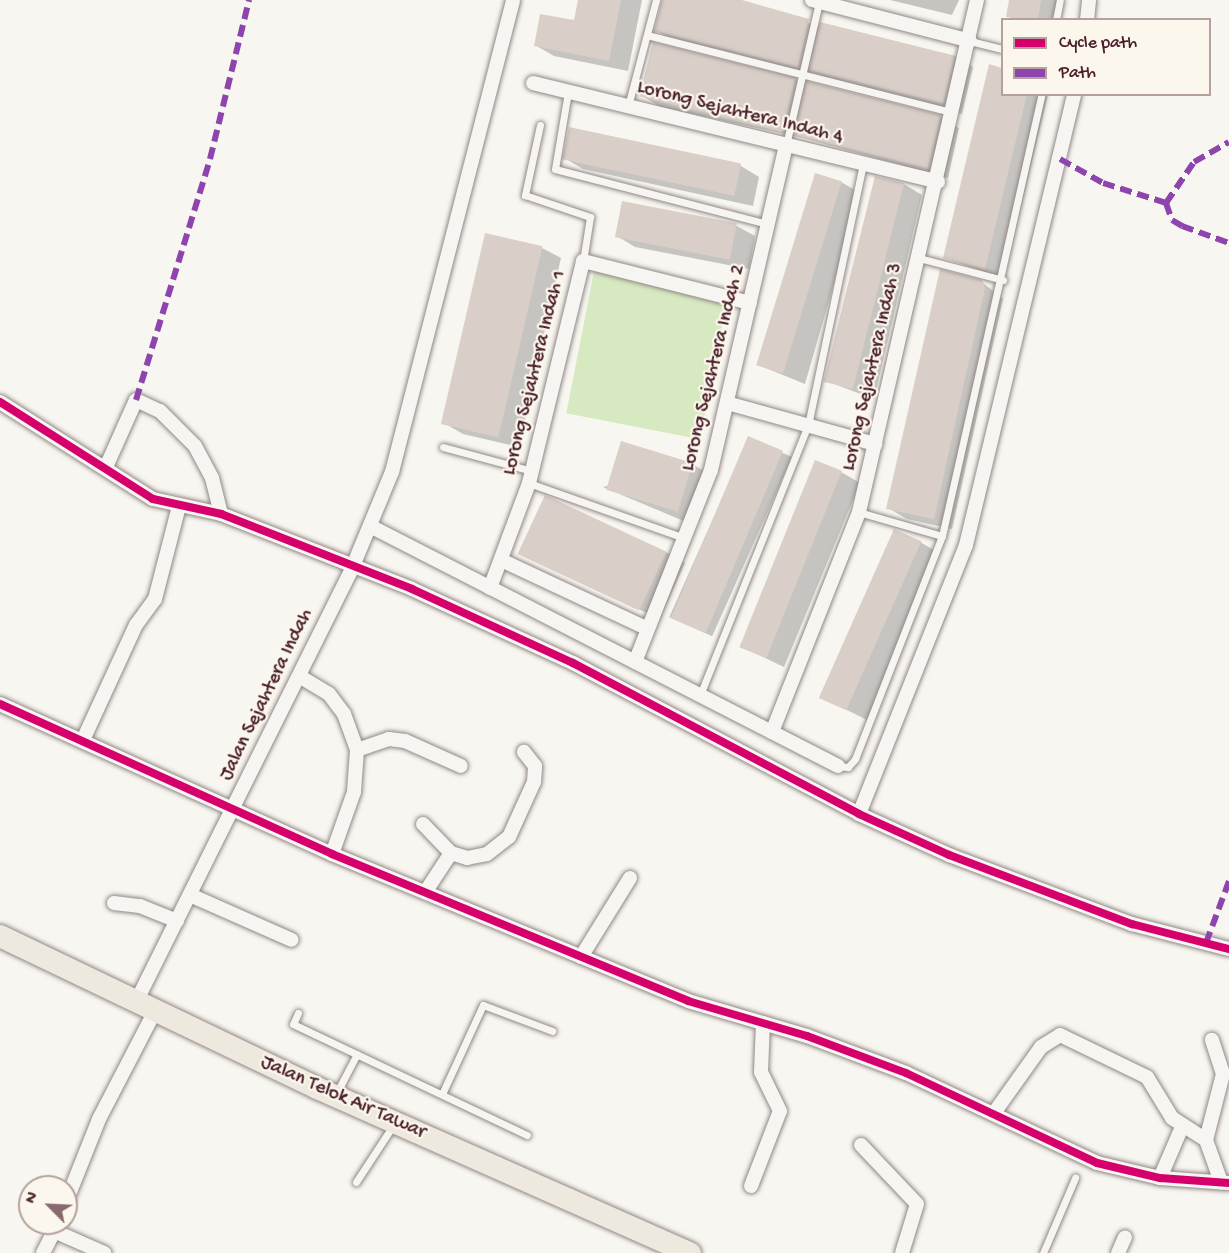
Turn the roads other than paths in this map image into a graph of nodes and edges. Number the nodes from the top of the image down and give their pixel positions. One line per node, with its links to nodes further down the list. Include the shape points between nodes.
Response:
1 (513, 0): 38 (street, Jalan Sejahtera Indah, via 409,411)
2 (656, 0): 9 (lane)
3 (976, 0): 10 (street, Lorong Sejahtera Indah 3)
4 (1060, 0): 7 (lane)
5 (1089, 0): 8 (street)
6 (816, 1): 10 (street); 12 (lane)
7 (1056, 18)
8 (1087, 18)
9 (647, 35): 12 (lane); 17 (lane)
10 (970, 41): 11 (lane); 18 (street, Lorong Sejahtera Indah 3)
11 (1001, 49)
12 (802, 74): 18 (lane); 20 (lane)
13 (533, 83): 14 (street, Lorong Sejahtera Indah 4)
14 (568, 92): 17 (street, Lorong Sejahtera Indah 4); 23 (lane, via 555,169)
15 (1042, 96): 26 (lane)
16 (1074, 96): 56 (street, via 966,545)
17 (628, 106): 20 (street, Lorong Sejahtera Indah 4)
18 (954, 113): 22 (street, Lorong Sejahtera Indah 3)
19 (540, 125): 25 (lane, via 525,195 590,217)
20 (786, 145): 21 (street, Lorong Sejahtera Indah 4); 23 (street, Lorong Sejahtera Indah 2)
21 (863, 164): 22 (street, Lorong Sejahtera Indah 4); 30 (lane)
22 (938, 182): 24 (street, Lorong Sejahtera Indah 3)
23 (768, 224): 27 (street, Lorong Sejahtera Indah 2)
24 (919, 258): 26 (lane); 31 (street, Lorong Sejahtera Indah 3)
25 (583, 261): 27 (street, Lorong Sejahtera Indah 1); 34 (street, Lorong Sejahtera Indah 1)
26 (1003, 280): 39 (lane)
27 (750, 303): 29 (street, Lorong Sejahtera Indah 2)
28 (0, 402): 33 (street)
29 (727, 403): 30 (street); 40 (street, Lorong Sejahtera Indah 2, via 711,470)
30 (808, 425): 31 (street); 47 (lane)
31 (875, 444): 36 (street, Lorong Sejahtera Indah 3)
32 (443, 447): 34 (lane)
33 (106, 467): 35 (street, via 153,499); 37 (street, via 136,400 160,411 195,446 212,478)
34 (531, 477): 40 (lane); 41 (street, Lorong Sejahtera Indah 1)
35 (179, 506): 37 (street); 50 (street, via 155,599 132,631)
36 (859, 512): 39 (lane); 49 (street, Lorong Sejahtera Indah 3)
37 (221, 514): 42 (street)
38 (370, 526): 42 (street, Jalan Sejahtera Indah); 43 (street)
39 (942, 536): 54 (lane, via 855,759 848,767)
40 (684, 538): 44 (street, Lorong Sejahtera Indah 2)
41 (501, 560): 43 (street, Lorong Sejahtera Indah 1); 44 (street)
42 (353, 566): 46 (street, Jalan Sejahtera Indah); 56 (street, via 573,663)
43 (490, 588): 45 (street)
44 (648, 629): 45 (street, Lorong Sejahtera Indah 2)
45 (635, 662): 47 (street)
46 (299, 676): 51 (street, via 329,694 344,714); 55 (street, Jalan Sejahtera Indah)
47 (700, 695): 49 (street)
48 (0, 704): 50 (street)
49 (772, 732): 54 (street)
50 (83, 740): 55 (street)
51 (357, 750): 53 (street, via 389,739 405,741); 59 (street, via 354,792)
52 (524, 752): 58 (street, via 535,766 534,782 509,837 487,854 467,858)
53 (461, 766)
54 (838, 766)
55 (232, 810): 59 (street); 62 (street, Jalan Sejahtera Indah)
56 (859, 814): 67 (street, via 1037,890)
57 (423, 824): 58 (street)
58 (451, 853): 61 (street)
59 (332, 854): 61 (street)
60 (630, 878): 68 (street)
61 (426, 891): 68 (street)
62 (190, 895): 64 (street, Jalan Sejahtera Indah); 66 (street)
63 (114, 903): 64 (street, via 140,906)
64 (177, 921): 69 (street, Jalan Sejahtera Indah)
65 (0, 936): 69 (main road, Jalan Telok Air Tawar)
66 (292, 940)
67 (1229, 949)
68 (581, 957): 71 (street, via 688,1001)
69 (145, 1006): 76 (main road, Jalan Telok Air Tawar); 83 (street, Jalan Sejahtera Indah)
70 (298, 1013): 74 (lane, via 293,1024)
71 (763, 1023): 77 (street, via 865,1057); 88 (street, via 761,1072 780,1111)
72 (552, 1031): 75 (lane, via 483,1005)
73 (1212, 1040): 81 (street, via 1223,1074)
74 (357, 1054): 75 (lane); 76 (lane)
75 (442, 1094): 80 (lane)
76 (335, 1096): 78 (main road, Jalan Telok Air Tawar)
77 (994, 1113): 79 (street, via 1041,1047 1060,1035 1147,1077); 85 (street, via 1097,1163)
78 (395, 1122): 86 (lane); 94 (main road, Jalan Telok Air Tawar)
79 (1182, 1127): 81 (street); 85 (street)
80 (527, 1135)
81 (1206, 1140): 87 (street)
82 (861, 1145): 95 (street, via 917,1204)
83 (77, 1175)
84 (1075, 1178): 96 (lane)
85 (1160, 1178): 87 (street)
86 (356, 1182)
87 (1225, 1182)
88 (751, 1186)
89 (52, 1235): 92 (street)
90 (71, 1235): 93 (street)
91 (1125, 1237): 97 (street)
92 (43, 1253)
93 (104, 1253)
94 (690, 1253)
95 (902, 1253)
96 (1043, 1253)
97 (1118, 1253)

